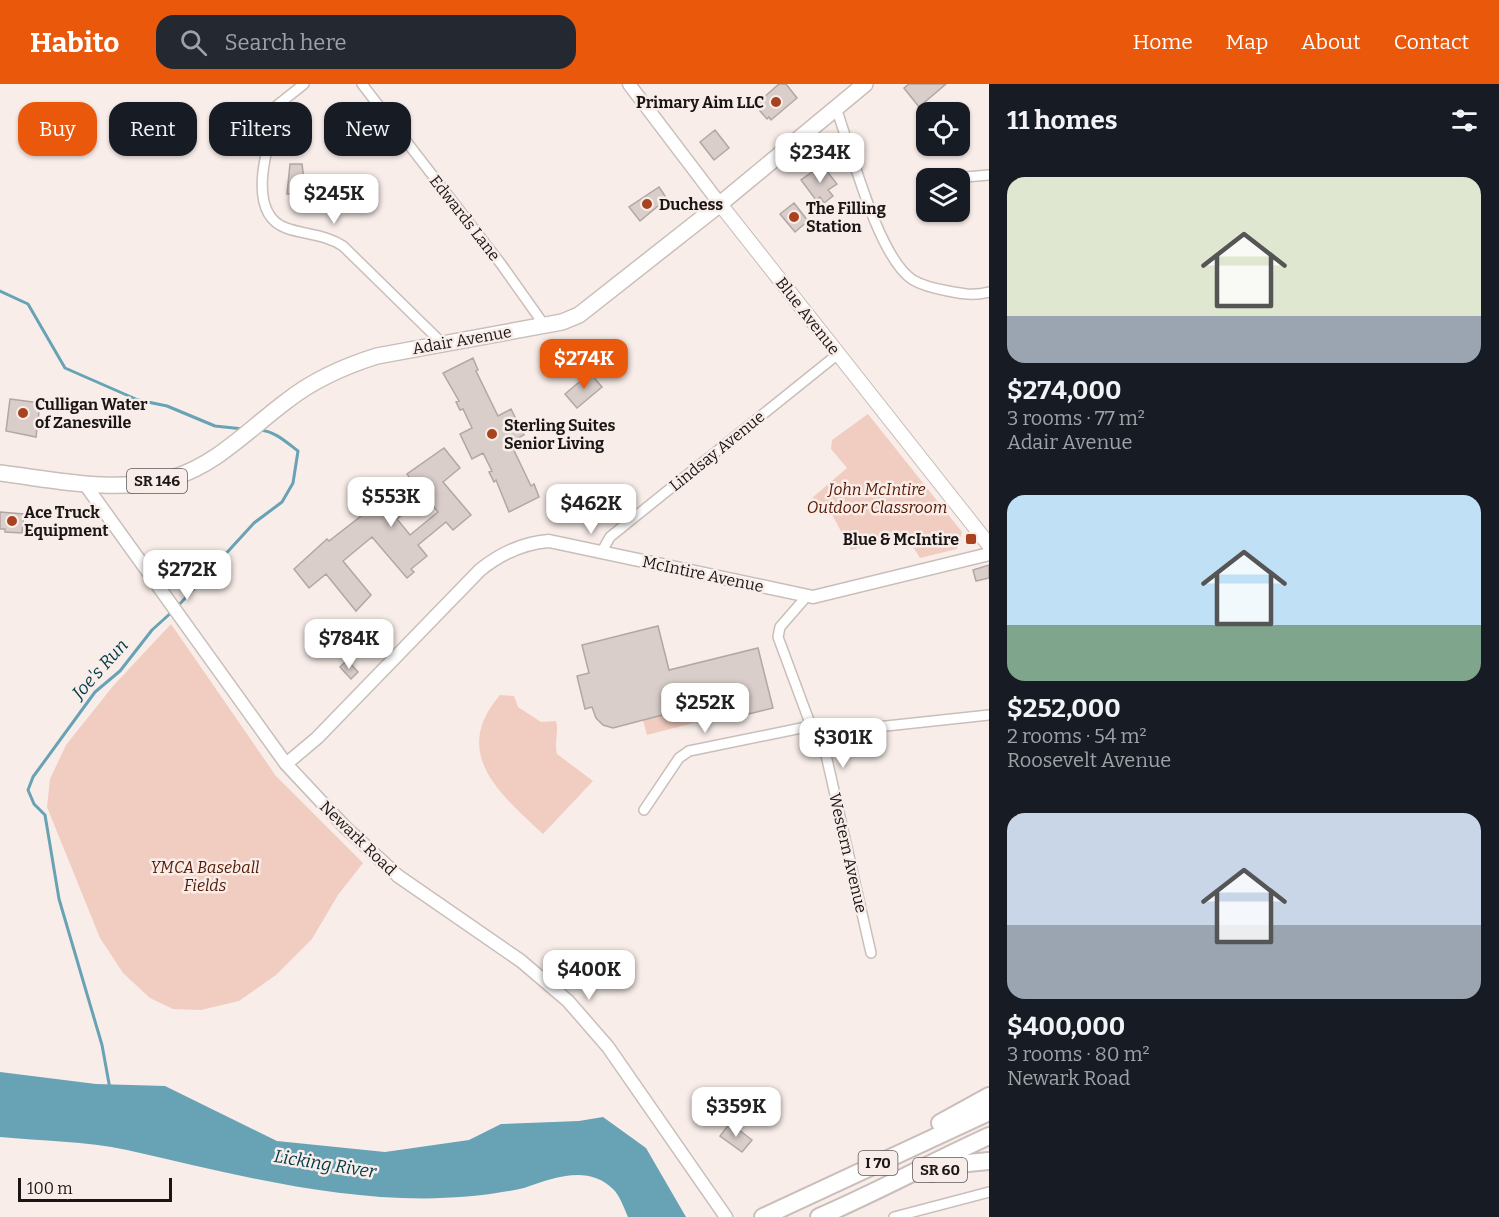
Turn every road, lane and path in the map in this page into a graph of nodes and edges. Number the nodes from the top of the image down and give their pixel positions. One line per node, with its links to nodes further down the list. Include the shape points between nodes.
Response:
1 (304, 84): 5 (street)
2 (362, 84): 12 (street, Edwards Lane)
3 (629, 84): 10 (street, Blue Avenue)
4 (865, 84): 6 (main road, Adair Avenue)
5 (282, 102)
6 (836, 108): 10 (main road, Adair Avenue); 11 (street, via 879,234 900,267 912,279 939,289 975,296)
7 (267, 156): 13 (street, via 262,197 270,215 284,228 326,237 343,246)
8 (989, 175): 9 (street)
9 (970, 177)
10 (720, 204): 12 (main road, Adair Avenue / SR 146, via 594,305 562,322); 14 (main road, Blue Avenue)
11 (989, 292)
12 (545, 326): 13 (main road, Adair Avenue / SR 146)
13 (443, 344): 16 (main road, Adair Avenue / SR 146, via 355,363 326,376 287,401 224,452 190,471 171,478 127,484)
14 (838, 354): 17 (main road, Blue Avenue); 18 (street, Lindsay Avenue, via 610,537)
15 (0, 472): 16 (main road, SR 146)
16 (84, 483): 24 (street, Newark Road)
17 (989, 545)
18 (601, 553): 20 (street, McIntire Avenue); 24 (street, McIntire Avenue, via 549,541 530,543 490,562 317,738)
19 (989, 554): 20 (street, McIntire Avenue)
20 (807, 596): 22 (street, via 780,627 778,637)
21 (989, 716): 23 (street)
22 (811, 726): 23 (street); 25 (street, via 688,751 679,758)
23 (821, 733): 26 (street, Western Avenue)
24 (286, 764): 35 (street, Newark Road, via 398,876 520,961 568,1001 608,1047)
25 (644, 810)
26 (871, 953)
27 (989, 1096): 31 (highway, via 909,1140)
28 (989, 1112): 31 (highway, I 70)
29 (989, 1136): 32 (highway, I 70)
30 (989, 1161): 32 (highway, SR 60, via 958,1164)
31 (875, 1164): 34 (highway, I 70)
32 (893, 1185): 36 (highway, I 70)
33 (989, 1192): 37 (street)
34 (766, 1216)
35 (726, 1217)
36 (819, 1217)
37 (894, 1217)

